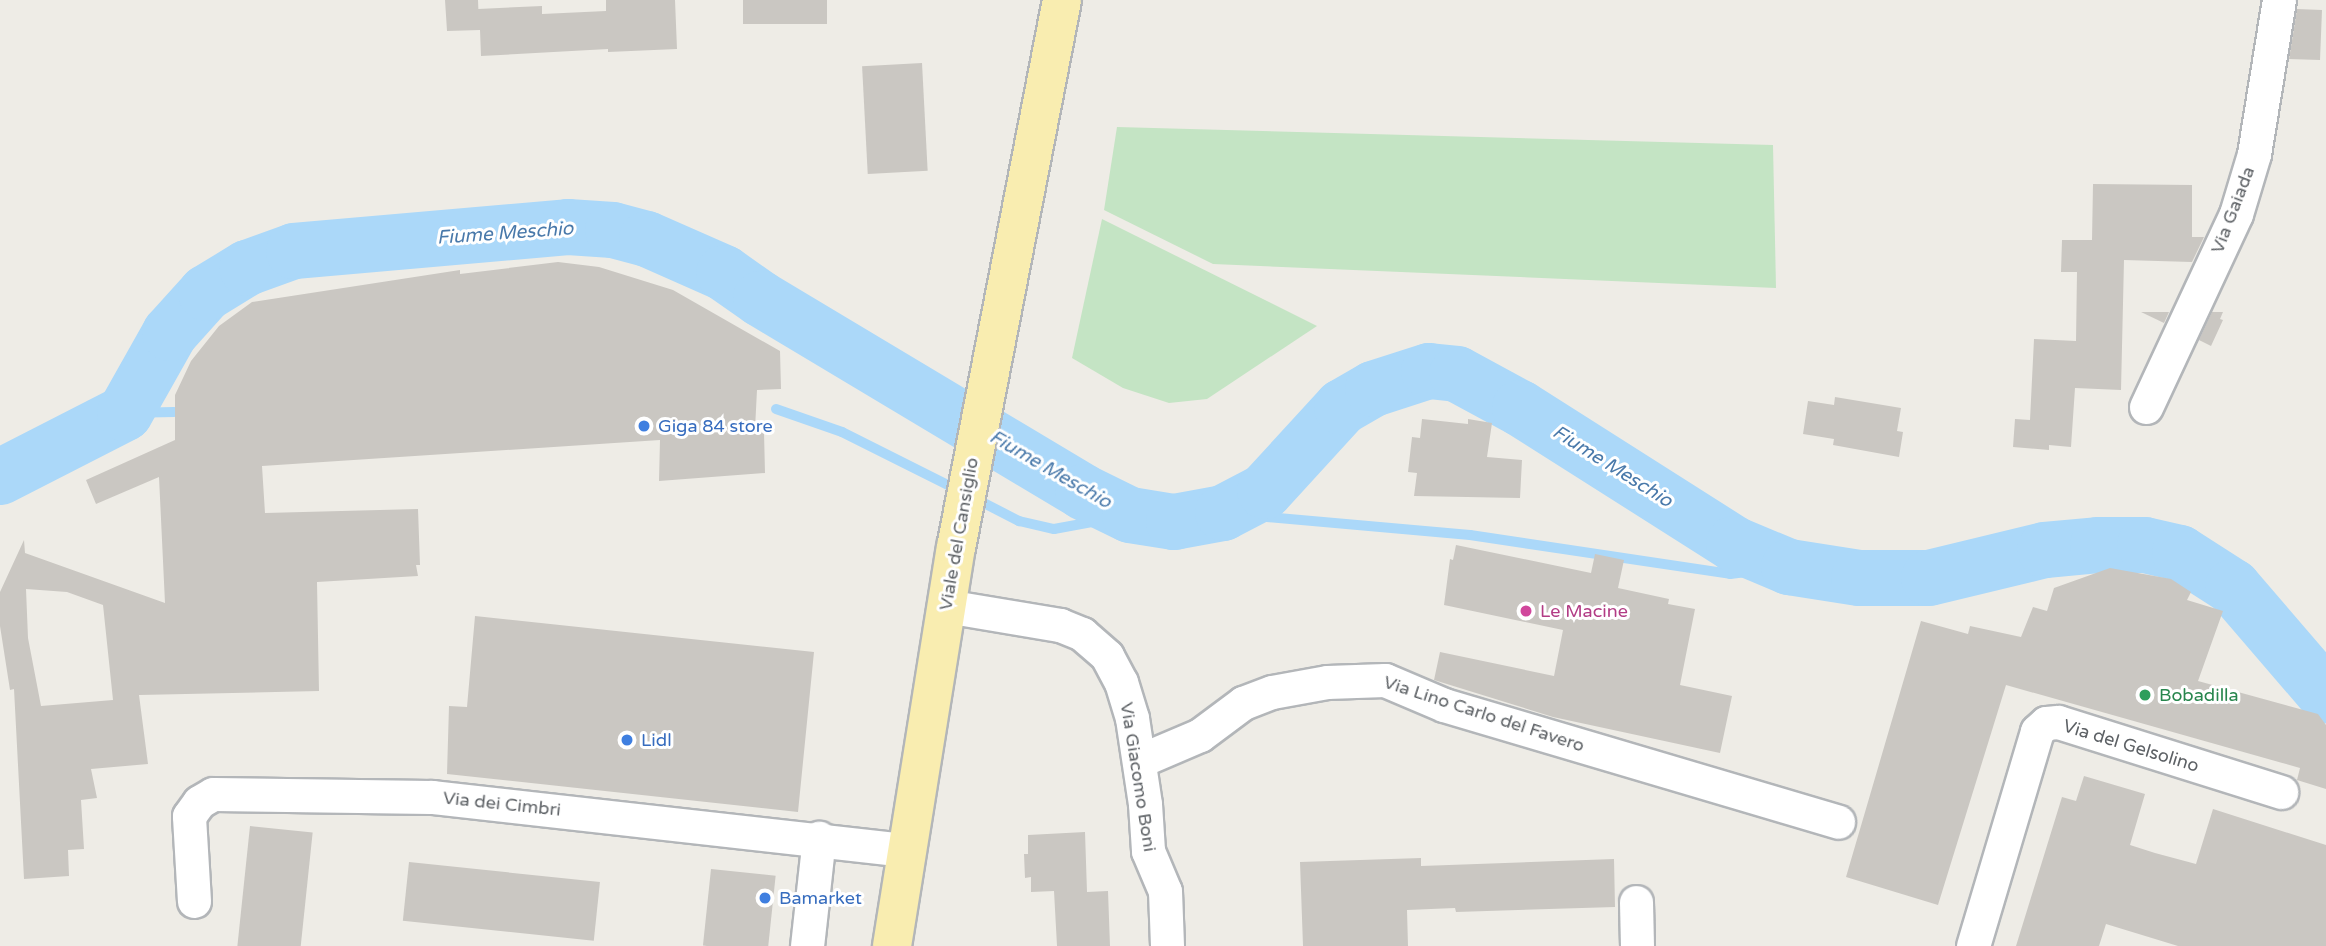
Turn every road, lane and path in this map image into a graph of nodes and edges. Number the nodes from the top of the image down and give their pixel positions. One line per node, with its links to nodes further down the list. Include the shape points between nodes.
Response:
1 (1062, 0): 4 (main road, Viale del Cansiglio)
2 (2279, 0): 3 (street, Via Gaiada, via 2254,154 2235,214)
3 (2146, 407)
4 (946, 606): 5 (street, Via Giacomo Boni, via 1060,625 1101,648 1115,668 1127,700); 9 (main road, Viale del Cansiglio)
5 (1139, 761): 7 (street, Via Lino Carlo del Favero, via 1200,735 1243,703 1272,692 1314,683 1378,679 1398,683 1444,705); 14 (street, Via Giacomo Boni, via 1148,851 1165,891)
6 (2281, 792): 16 (street, Via del Gelsolino, via 2058,722 2046,723 2037,731)
7 (1838, 822)
8 (819, 838): 9 (street, Via dei Cimbri); 10 (street, Via dei Cimbri, via 432,797 213,794 199,802 189,816); 12 (street)
9 (908, 850): 13 (main road, Viale del Cansiglio)
10 (194, 901)
11 (1636, 902): 15 (street)
12 (807, 946)
13 (892, 946)
14 (1167, 946)
15 (1637, 946)
16 (1973, 946)

